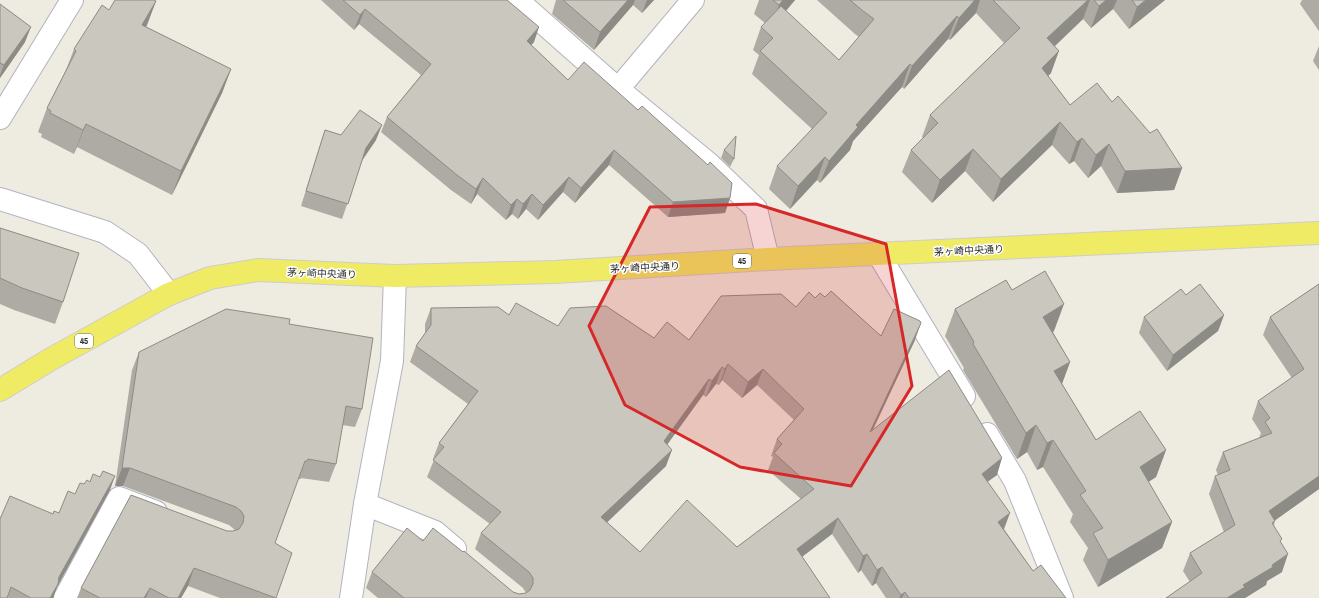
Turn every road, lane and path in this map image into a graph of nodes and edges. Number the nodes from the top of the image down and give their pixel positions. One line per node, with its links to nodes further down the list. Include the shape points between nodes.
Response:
1 (72, 0): 5 (street)
2 (517, 0): 4 (street)
3 (692, 0): 4 (street)
4 (618, 89): 9 (street, via 708,163 756,209)
5 (0, 118)
6 (0, 199): 11 (street, via 105,232 138,254)
7 (1319, 233): 8 (main road, 茅ヶ崎中央通り / 45)
8 (879, 255): 9 (main road, 茅ヶ崎中央通り / 45); 18 (street, via 1015,482)
9 (768, 260): 10 (main road, 茅ヶ崎中央通り / 45, via 555,272)
10 (395, 276): 11 (main road, 茅ヶ崎中央通り / 45, via 258,270 210,278); 13 (street, via 392,360)
11 (169, 294): 12 (main road, 茅ヶ崎中央通り / 45)
12 (0, 390)
13 (366, 504): 15 (street, via 435,532); 17 (street)
14 (176, 519): 16 (street, via 119,498)
15 (472, 563)
16 (65, 598)
17 (351, 598)
18 (1062, 598)

